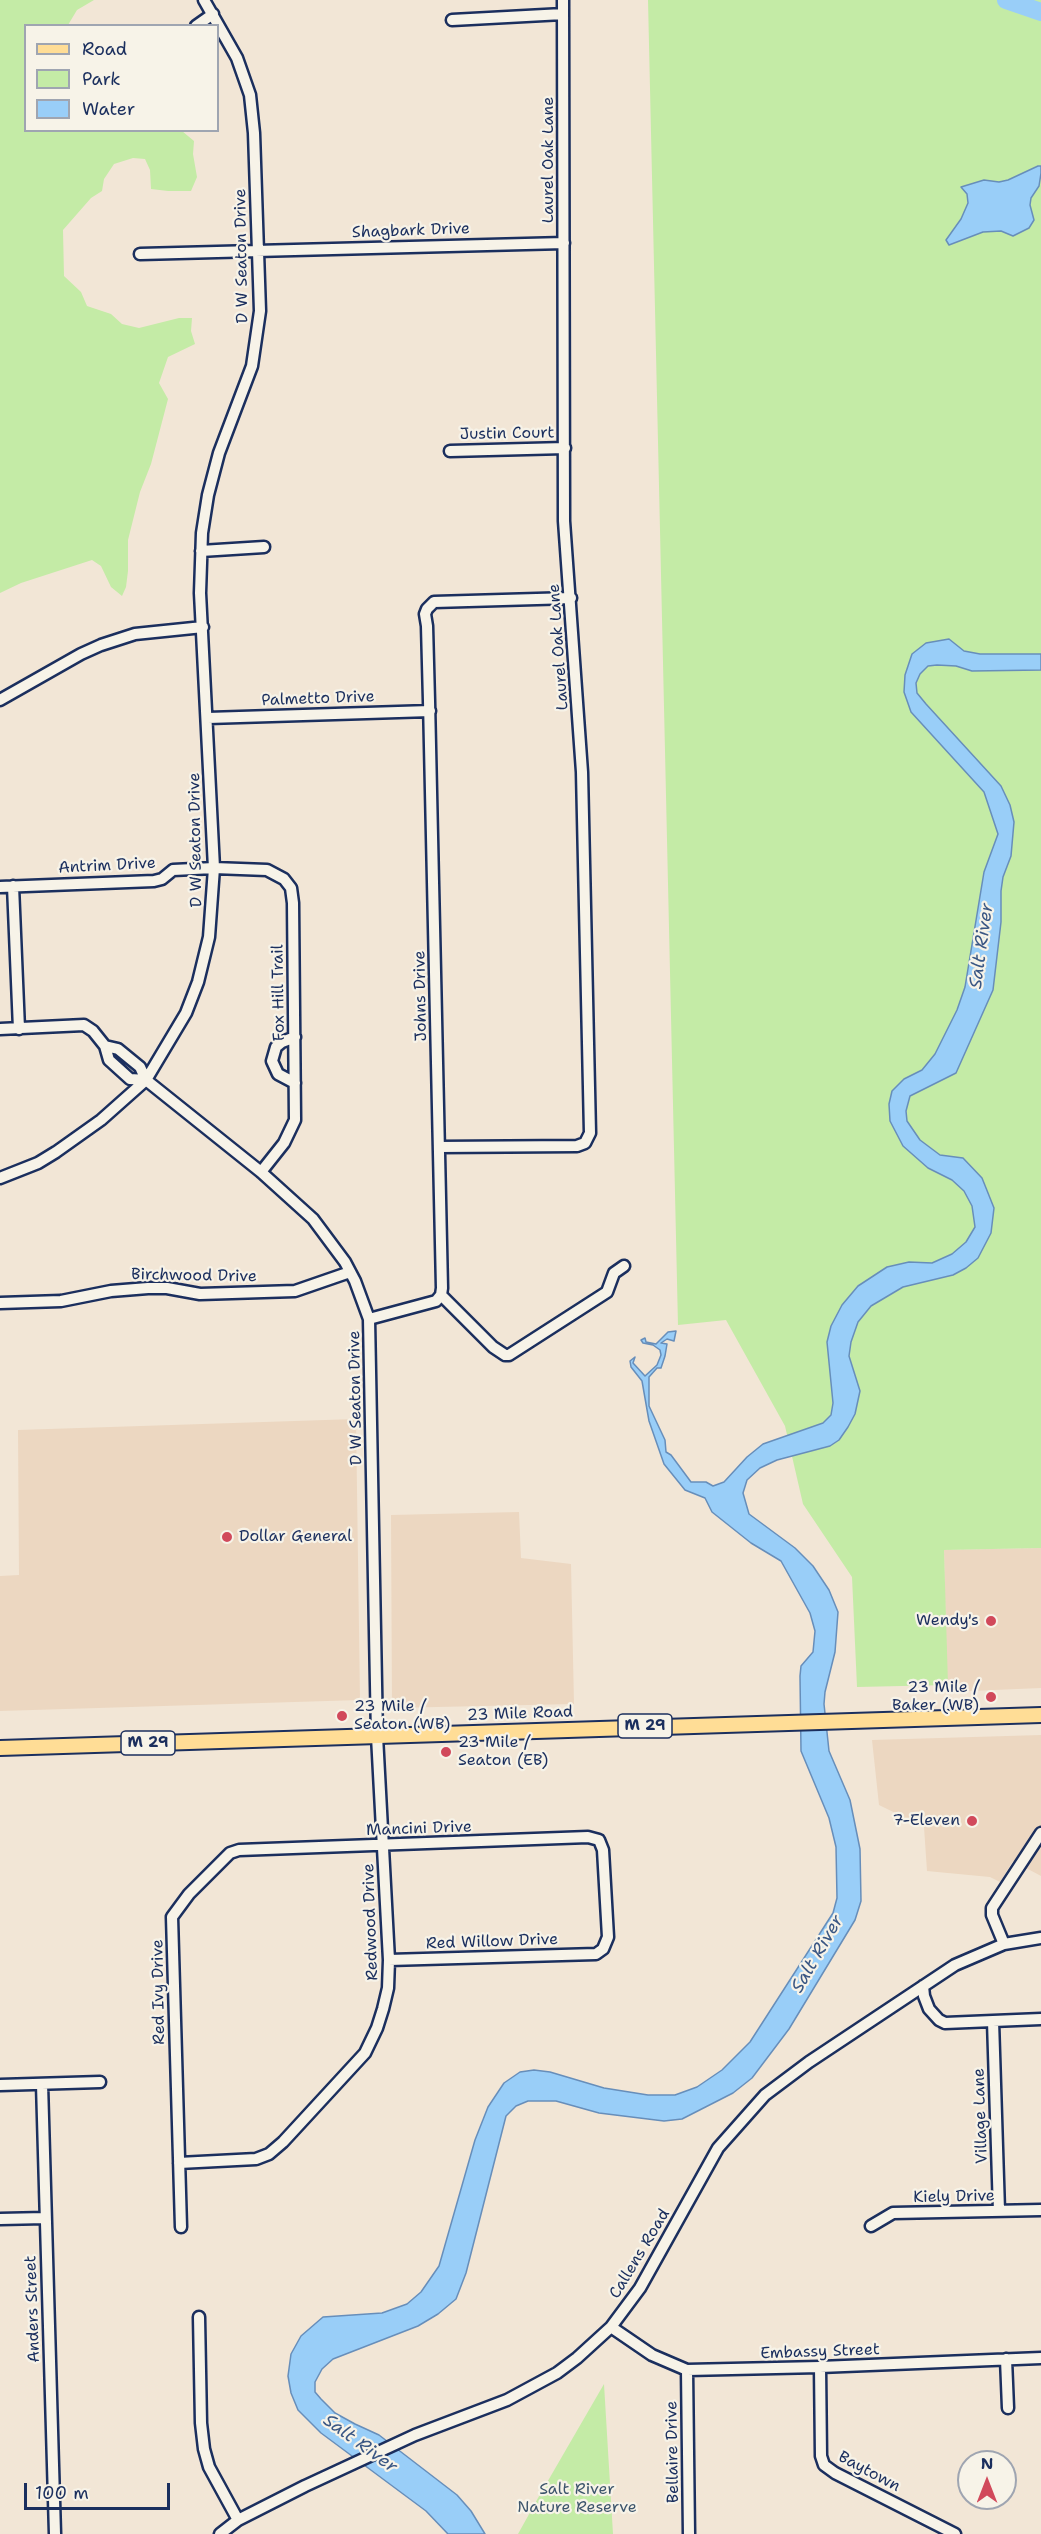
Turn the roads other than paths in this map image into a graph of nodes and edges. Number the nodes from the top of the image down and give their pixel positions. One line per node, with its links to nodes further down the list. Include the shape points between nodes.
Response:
1 (204, 0): 3 (street, D W Seaton Drive)
2 (563, 0): 4 (street, Laurel Oak Lane)
3 (213, 14): 6 (street); 7 (street, D W Seaton Drive)
4 (563, 14): 5 (street); 9 (street, Laurel Oak Lane)
5 (452, 20)
6 (199, 24)
7 (218, 24)
8 (219, 25): 10 (street, D W Seaton Drive, via 237,58 250,95 255,133)
9 (564, 243): 10 (street, Shagbark Drive); 12 (street, Laurel Oak Lane)
10 (258, 249): 11 (street, Shagbark Drive); 15 (street, D W Seaton Drive, via 260,311 256,349 212,478)
11 (140, 254)
12 (565, 448): 13 (street, Justin Court); 16 (street, Laurel Oak Lane, via 564,521)
13 (450, 451)
14 (264, 547): 15 (street)
15 (201, 551): 17 (street, D W Seaton Drive)
16 (571, 598): 19 (street, Johns Drive, via 434,602 426,609); 29 (street, Laurel Oak Lane, via 582,772 590,1137 585,1143 571,1146)
17 (203, 627): 18 (street, via 143,633 101,645); 20 (street, D W Seaton Drive)
18 (0, 700)
19 (430, 711): 20 (street, Palmetto Drive); 29 (street, Johns Drive)
20 (208, 718): 21 (street, D W Seaton Drive)
21 (214, 868): 22 (street, Antrim Drive, via 173,870 154,881); 26 (street, Fox Hill Trail, via 267,870 291,888); 27 (street, D W Seaton Drive, via 209,937 198,982 186,1013)
22 (13, 886): 23 (street, Antrim Drive); 25 (street)
23 (0, 887)
24 (0, 1029): 25 (street)
25 (19, 1029): 27 (street, via 84,1025 105,1046 118,1049 140,1067)
26 (295, 1037): 28 (street, Fox Hill Trail); 28 (street, via 276,1047 272,1061 278,1074)
27 (146, 1080): 30 (street, D W Seaton Drive); 31 (street, via 101,1120 56,1152)
28 (295, 1083): 30 (street, Fox Hill Trail, via 294,1124)
29 (439, 1147): 34 (street, Johns Drive)
30 (261, 1172): 33 (street, D W Seaton Drive, via 313,1219)
31 (0, 1178)
32 (624, 1266): 34 (street, via 614,1273 607,1292 509,1355 493,1347)
33 (350, 1272): 35 (street, Birchwood Drive, via 295,1291 200,1294 148,1288 62,1301); 36 (street, D W Seaton Drive)
34 (441, 1295): 36 (street, via 436,1301)
35 (0, 1303)
36 (369, 1319): 38 (street, D W Seaton Drive)
37 (1041, 1715): 38 (main road, 23 Mile Road / M 29)
38 (377, 1736): 39 (main road, 23 Mile Road / M 29); 41 (street, Redwood Drive)
39 (0, 1748)
40 (1041, 1833): 44 (street, via 992,1908)
41 (384, 1845): 42 (street, Mancini Drive); 45 (street, Mancini Drive, via 588,1837 599,1840 603,1850 608,1937); 46 (street, Redwood Drive)
42 (239, 1850): 53 (street, Red Ivy Drive, via 230,1853 172,1917)
43 (1041, 1938): 44 (street, Callens Road)
44 (1004, 1944): 47 (street, Callens Road, via 970,1957)
45 (596, 1954): 46 (street, Red Willow Drive)
46 (388, 1960): 53 (street, Redwood Drive, via 383,2009 365,2053 283,2142 256,2159)
47 (923, 1986): 49 (street, via 926,2004 939,2020); 61 (street, Callens Road, via 765,2095 718,2148 640,2288)
48 (1041, 2019): 49 (street)
49 (993, 2021): 55 (street, Village Lane)
50 (100, 2082): 51 (street)
51 (42, 2084): 52 (street); 56 (street, Anders Street)
52 (0, 2085)
53 (179, 2163): 59 (street, Red Ivy Drive)
54 (1041, 2210): 55 (street, Kiely Drive)
55 (999, 2211): 58 (street, Kiely Drive, via 893,2213)
56 (45, 2218): 57 (street); 68 (street, Anders Street)
57 (0, 2219)
58 (871, 2226)
59 (181, 2227)
60 (199, 2317): 67 (street, via 204,2449 209,2467)
61 (611, 2327): 65 (street, Embassy Street, via 643,2350); 67 (street, Callens Road, via 577,2358 542,2382 507,2400 415,2435)
62 (1041, 2358): 63 (street, Embassy Street)
63 (1006, 2359): 64 (street, Embassy Street); 66 (street)
64 (820, 2367): 65 (street, Embassy Street); 71 (street, Baytown, via 824,2465)
65 (687, 2370): 70 (street, Bellaire Drive)
66 (1008, 2408)
67 (238, 2520): 69 (street, Callens Road)
68 (56, 2534)
69 (220, 2534)
70 (689, 2534)
71 (956, 2534)

